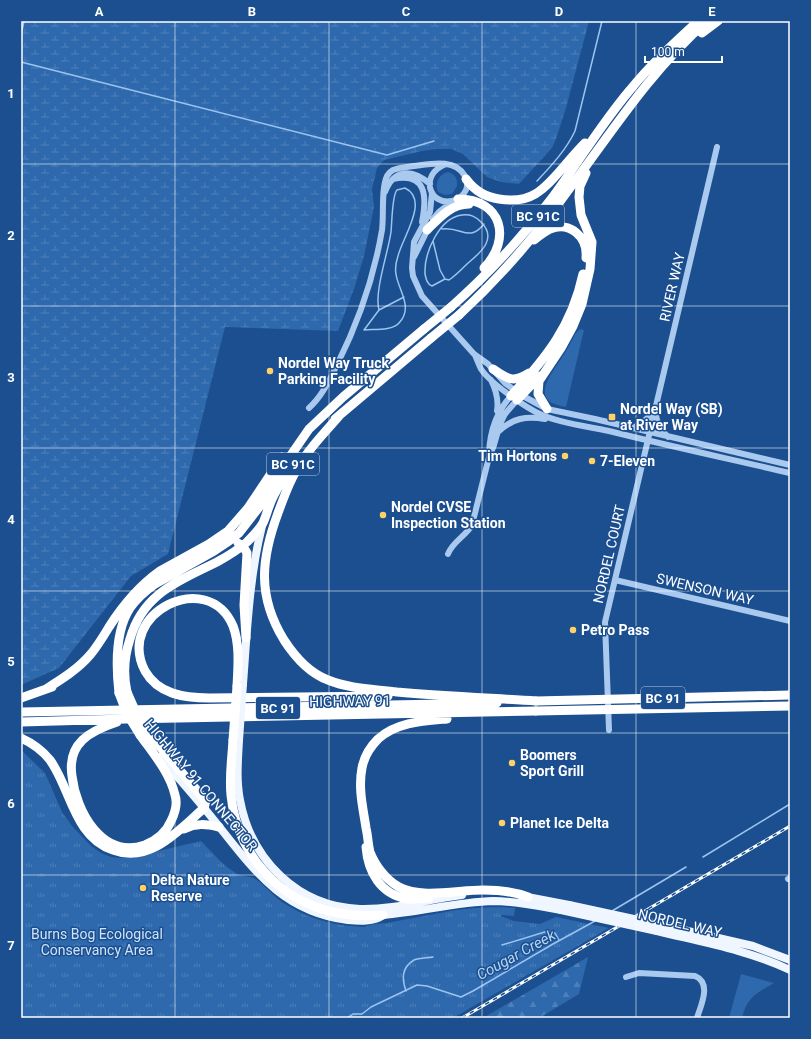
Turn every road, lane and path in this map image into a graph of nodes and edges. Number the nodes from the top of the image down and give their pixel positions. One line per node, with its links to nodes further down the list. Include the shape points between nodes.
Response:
1 (697, 21): 5 (highway, HIGHWAY 91 CONNECTOR / BC 91C, via 639,79)
2 (707, 21): 4 (highway)
3 (718, 21): 4 (highway)
4 (674, 54): 7 (highway, BC 91C, via 638,94)
5 (611, 114): 10 (highway, via 550,183 533,196 511,201 493,198 477,190); 18 (highway, HIGHWAY 91 CONNECTOR / BC 91C, via 534,221 499,261)
6 (717, 147): 27 (street, RIVER WAY)
7 (596, 153): 17 (highway, BC 91C); 22 (highway, via 582,180 578,197 592,246 586,292 564,342)
8 (446, 164): 10 (street, via 460,170); 11 (street, via 434,172); 13 (street, via 392,170 386,180)
9 (393, 179): 11 (street, via 402,173 410,173); 13 (street); 16 (street, via 410,178 423,190)
10 (466, 179): 14 (street, via 466,188 462,196)
11 (430, 184): 12 (street)
12 (432, 194): 14 (street, via 442,200); 16 (street, via 430,212)
13 (384, 196): 25 (street, via 380,241 360,313 325,389)
14 (455, 200): 15 (highway, via 473,200 482,204 492,210); 16 (street, via 438,212)
15 (496, 219): 16 (highway, via 480,206 463,204 454,207); 18 (highway, via 500,238 494,256)
16 (424, 229): 19 (street, via 413,260 415,282 422,296)
17 (520, 253): 19 (highway, BC 91C, bridge); 22 (highway, via 540,235 555,228 576,232 586,247 584,270 574,306)
18 (451, 306): 32 (highway, HIGHWAY 91 CONNECTOR / BC 91C, bridge)
19 (448, 324): 20 (street); 28 (highway, BC 91C, bridge)
20 (474, 354): 21 (street); 23 (street, via 482,370)
21 (492, 369): 22 (highway, via 506,378 515,380); 24 (street)
22 (539, 371): 24 (highway); 26 (highway, via 538,394)
23 (490, 378): 24 (street); 29 (street, via 498,399)
24 (516, 396): 26 (street); 29 (street, via 501,408); 30 (street, via 535,412); 33 (street, via 502,419)
25 (309, 408)
26 (548, 409): 31 (street)
27 (656, 410): 31 (street); 34 (street, RIVER WAY); 35 (street, via 657,422)
28 (338, 416): 40 (highway, BC 91C, via 317,434 289,470 274,495); 52 (highway, via 296,470 273,526 266,552 264,575 265,592 272,616 280,633 300,661 318,676 354,687)
29 (496, 418): 37 (street)
30 (557, 420): 33 (street, via 519,418); 36 (street)
31 (633, 428): 34 (street)
32 (308, 429): 41 (highway, HIGHWAY 91 CONNECTOR, via 252,517); 49 (highway, via 289,447 235,524 220,537 160,571 146,582 125,603 81,665)
33 (499, 431): 37 (street)
34 (651, 433): 35 (street); 36 (street, NORDEL COURT)
35 (668, 437): 38 (street)
36 (649, 441): 39 (street); 44 (street, NORDEL COURT)
37 (489, 457): 43 (street, via 472,525 452,545)
38 (790, 465)
39 (790, 473)
40 (262, 523): 42 (highway); 47 (main road)
41 (229, 541): 42 (highway); 45 (highway, HIGHWAY 91 CONNECTOR, via 155,584)
42 (243, 546): 47 (highway, via 247,553 244,605); 50 (highway, via 152,598 134,624 128,643)
43 (448, 554)
44 (615, 580): 46 (street, SWENSON WAY); 60 (street, NORDEL COURT, via 606,622)
45 (130, 608): 49 (highway, via 88,665 67,680); 50 (highway, HIGHWAY 91 CONNECTOR, via 123,624 118,653 117,678)
46 (790, 621)
47 (246, 638): 48 (main road)
48 (240, 685): 52 (highway, via 236,635 229,619 221,610 202,600 184,599 168,604 149,619 140,643 140,656 144,668 159,687 179,696); 63 (highway, bridge)
49 (46, 689): 53 (highway)
50 (123, 693): 61 (highway, HIGHWAY 91 CONNECTOR, bridge, via 127,714); 64 (highway, bridge, via 150,735 204,798)
51 (790, 695): 54 (highway, BC 91, bridge)
52 (436, 696): 54 (highway)
53 (21, 698)
54 (536, 701): 57 (highway, HIGHWAY 91 / BC 91, via 479,705)
55 (790, 706): 56 (highway, HIGHWAY 91 / BC 91, bridge)
56 (524, 711): 58 (highway, HIGHWAY 91 / BC 91); 67 (highway, via 424,720 397,727 386,733 365,756 362,767 360,792)
57 (21, 712)
58 (126, 719): 59 (highway, HIGHWAY 91 / BC 91); 61 (highway, via 85,736 76,748 71,765 75,795 87,820 100,836 122,846 139,846 158,838 169,826 175,810 176,795 172,785)
59 (21, 722)
60 (610, 730)
61 (140, 735): 64 (main road, HIGHWAY 91 CONNECTOR)
62 (21, 738): 66 (highway, via 50,760 82,824 101,845 121,853 142,852 156,847)
63 (236, 740): 68 (main road, HIGHWAY 91 CONNECTOR, via 238,787 247,825 266,859 292,886 328,903 360,909); 72 (highway, via 230,774 234,812 248,851 264,872 288,892 317,908 354,916)
64 (204, 808): 65 (main road, HIGHWAY 91 CONNECTOR); 66 (highway)
65 (219, 827): 66 (highway, via 196,825); 72 (main road, HIGHWAY 91 CONNECTOR, via 269,885 289,900 306,909 336,918 366,920 378,919)
66 (175, 834)
67 (367, 834): 68 (highway, via 365,842 370,869 383,887 406,899); 69 (highway, via 370,852 376,864 389,880 407,891 424,893 496,890)
68 (446, 897): 69 (main road, HIGHWAY 91 CONNECTOR, via 482,894)
69 (528, 897): 70 (main road, HIGHWAY 91 CONNECTOR)
70 (569, 905): 73 (main road, NORDEL WAY, bridge, via 753,946)
71 (561, 910): 72 (main road, HIGHWAY 91 CONNECTOR, via 493,902 450,905); 74 (main road, NORDEL WAY, bridge, via 740,950)
72 (383, 915)
73 (790, 960)
74 (790, 970)
75 (626, 977): 76 (street, via 639,973 699,978 704,983 705,990)
76 (697, 1018)

